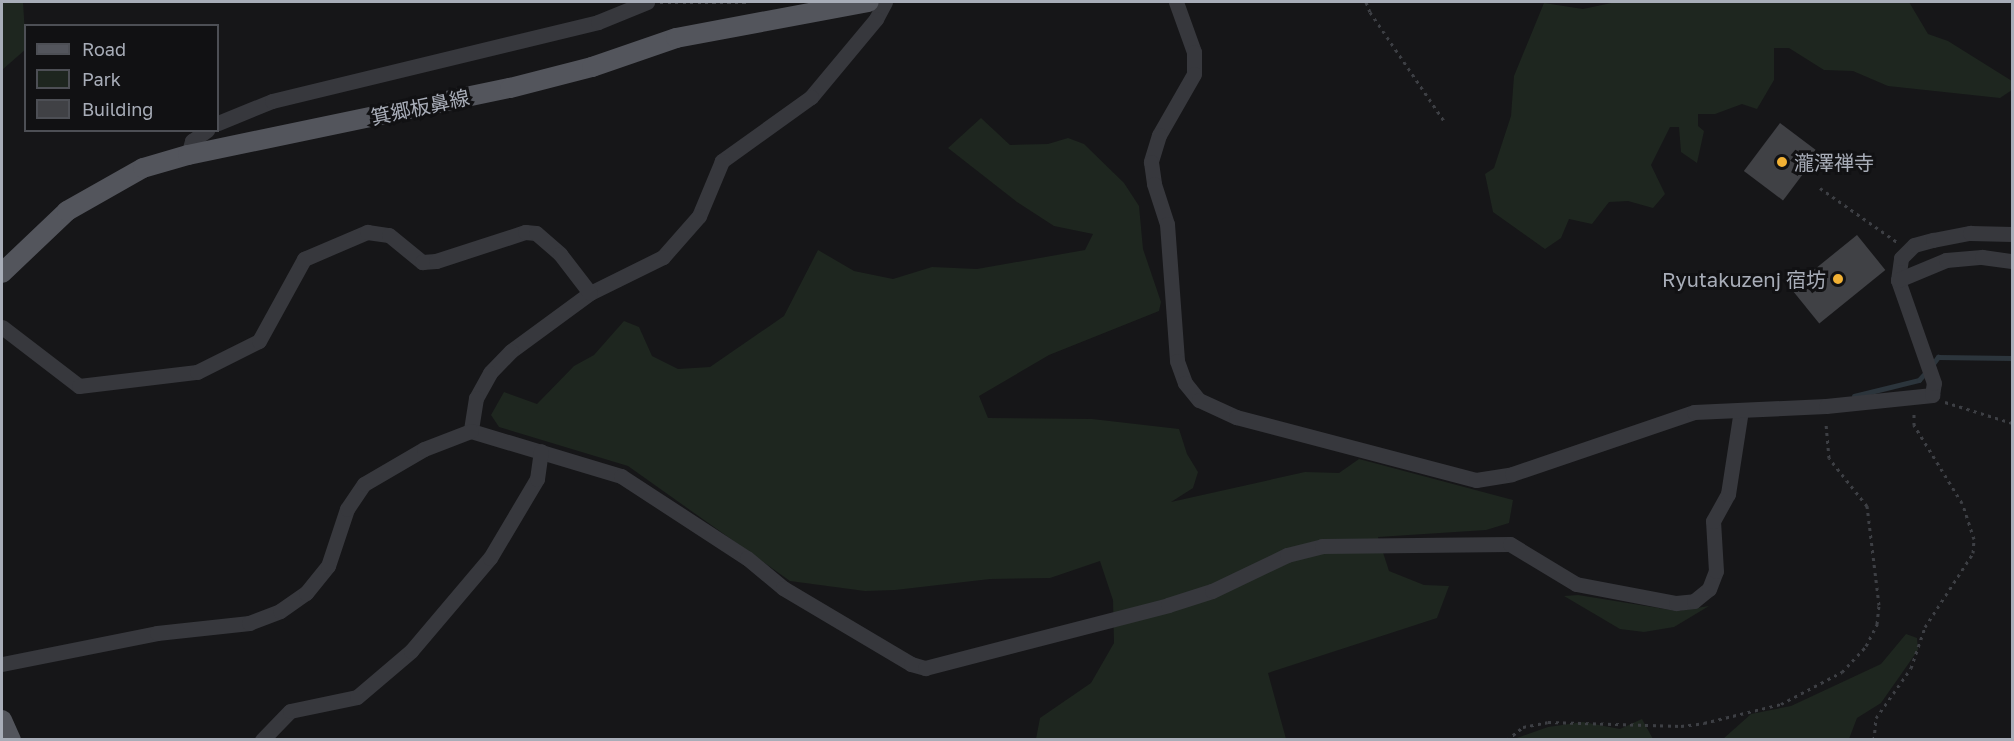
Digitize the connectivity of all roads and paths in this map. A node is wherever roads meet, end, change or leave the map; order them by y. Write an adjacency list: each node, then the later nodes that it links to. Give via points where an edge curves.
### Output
1 (647, 2): 9 (street, via 598,22 272,101)
2 (659, 2): 3 (path)
3 (749, 2)
4 (869, 2): 11 (main road, 箕郷板鼻線, via 676,38 592,67 510,88)
5 (885, 2): 18 (street, via 876,19 812,97 722,161 699,216 663,258)
6 (1176, 2): 23 (street, via 1194,52 1194,74 1159,135 1152,172 1167,224 1177,361 1185,383 1207,406 1476,480 1512,474 1694,412)
7 (1366, 2): 8 (path)
8 (1444, 121)
9 (219, 123)
10 (204, 132): 11 (street, via 192,141)
11 (188, 155): 16 (main road, 箕郷板鼻線, via 143,168 100,189 67,211)
12 (1820, 188): 14 (path)
13 (2013, 234): 14 (street, via 1970,232 1914,245)
14 (1909, 250): 17 (street, via 1901,258)
15 (2013, 261): 17 (street, via 1982,257 1946,260)
16 (2, 273)
17 (1898, 279): 20 (street, via 1934,383)
18 (591, 293): 19 (street, via 560,254 536,233 525,232 422,262 388,235 367,232 304,259 259,341 196,372 79,386); 25 (street, via 548,320 490,373 476,398)
19 (2, 327)
20 (1932, 395): 21 (street); 24 (path)
21 (1915, 397): 22 (street); 32 (path, via 1914,425 1962,503 1974,538 1973,553 1925,627 1911,668 1876,718)
22 (1826, 406): 23 (street); 31 (path, via 1829,458 1867,506 1879,605 1877,624 1866,646 1842,672 1781,704 1704,723 1681,726 1548,722 1523,727)
23 (1741, 410): 26 (street, via 1728,494 1713,521 1716,572 1709,589 1694,601 1676,603 1576,584 1510,544 1322,546 1287,555 1212,591 1168,605 925,668 911,664 783,588 747,558 621,476)
24 (2013, 423)
25 (471, 431): 26 (street); 27 (street, via 424,449 364,484 347,509 328,566 306,593 280,611 249,623 157,633)
26 (541, 451): 30 (street, via 537,479 490,558 411,651 357,697 290,711)
27 (2, 664)
28 (2, 720): 29 (main road)
29 (11, 740)
30 (262, 740)
31 (1508, 740)
32 (1874, 740)

